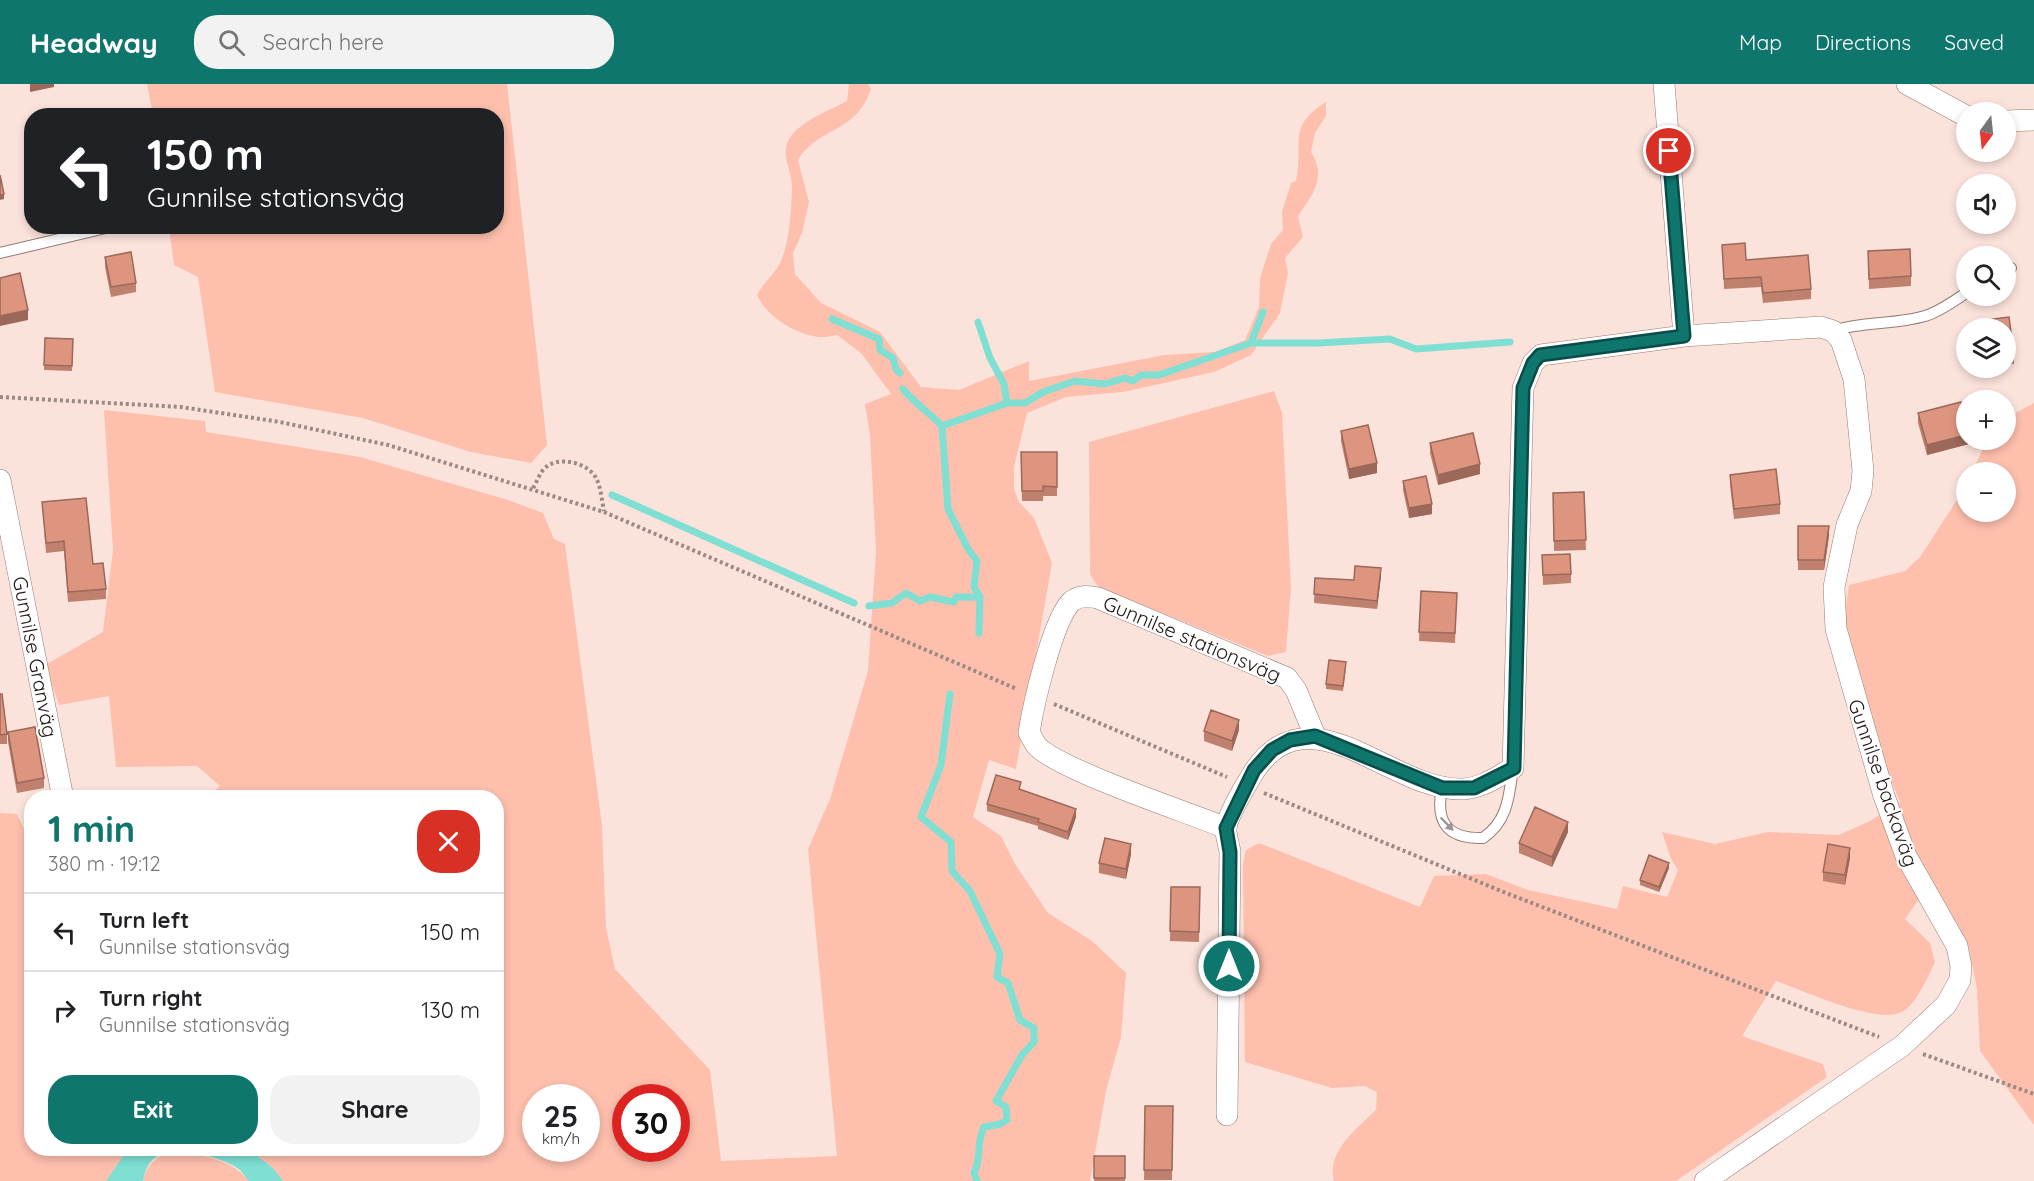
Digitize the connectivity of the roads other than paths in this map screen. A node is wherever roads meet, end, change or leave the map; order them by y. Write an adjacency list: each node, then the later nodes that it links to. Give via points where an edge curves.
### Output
1 (1664, 84): 10 (street)
2 (1907, 84): 3 (street)
3 (1956, 111)
4 (2034, 120): 5 (street)
5 (2016, 121)
6 (80, 234): 7 (lane)
7 (0, 253)
8 (1956, 299): 9 (lane, via 1927,316)
9 (1833, 330): 10 (street, via 1821,327); 18 (street, Gunnilse backaväg, via 1841,340 1854,379 1863,471 1861,491 1839,556 1833,597 1836,629 1884,796 1916,876 1957,946 1960,980 1946,1005 1902,1046)
10 (1684, 336): 13 (street, via 1540,355 1527,374 1523,388)
11 (0, 480): 15 (street, Gunnilse Granväg)
12 (1315, 736): 14 (street); 16 (street, via 1290,740 1272,750 1254,770); 16 (street, Gunnilse stationsväg, via 1287,678 1088,596 1070,603 1057,629 1036,697 1029,733 1037,746 1082,771)
13 (1514, 768): 14 (street, via 1474,788); 14 (lane, one-way to 13, via 1438,807 1441,819 1459,835 1483,838 1501,823)
14 (1442, 788)
15 (61, 790)
16 (1226, 828): 17 (street, via 1230,852)
17 (1227, 1114)
18 (1705, 1181)

